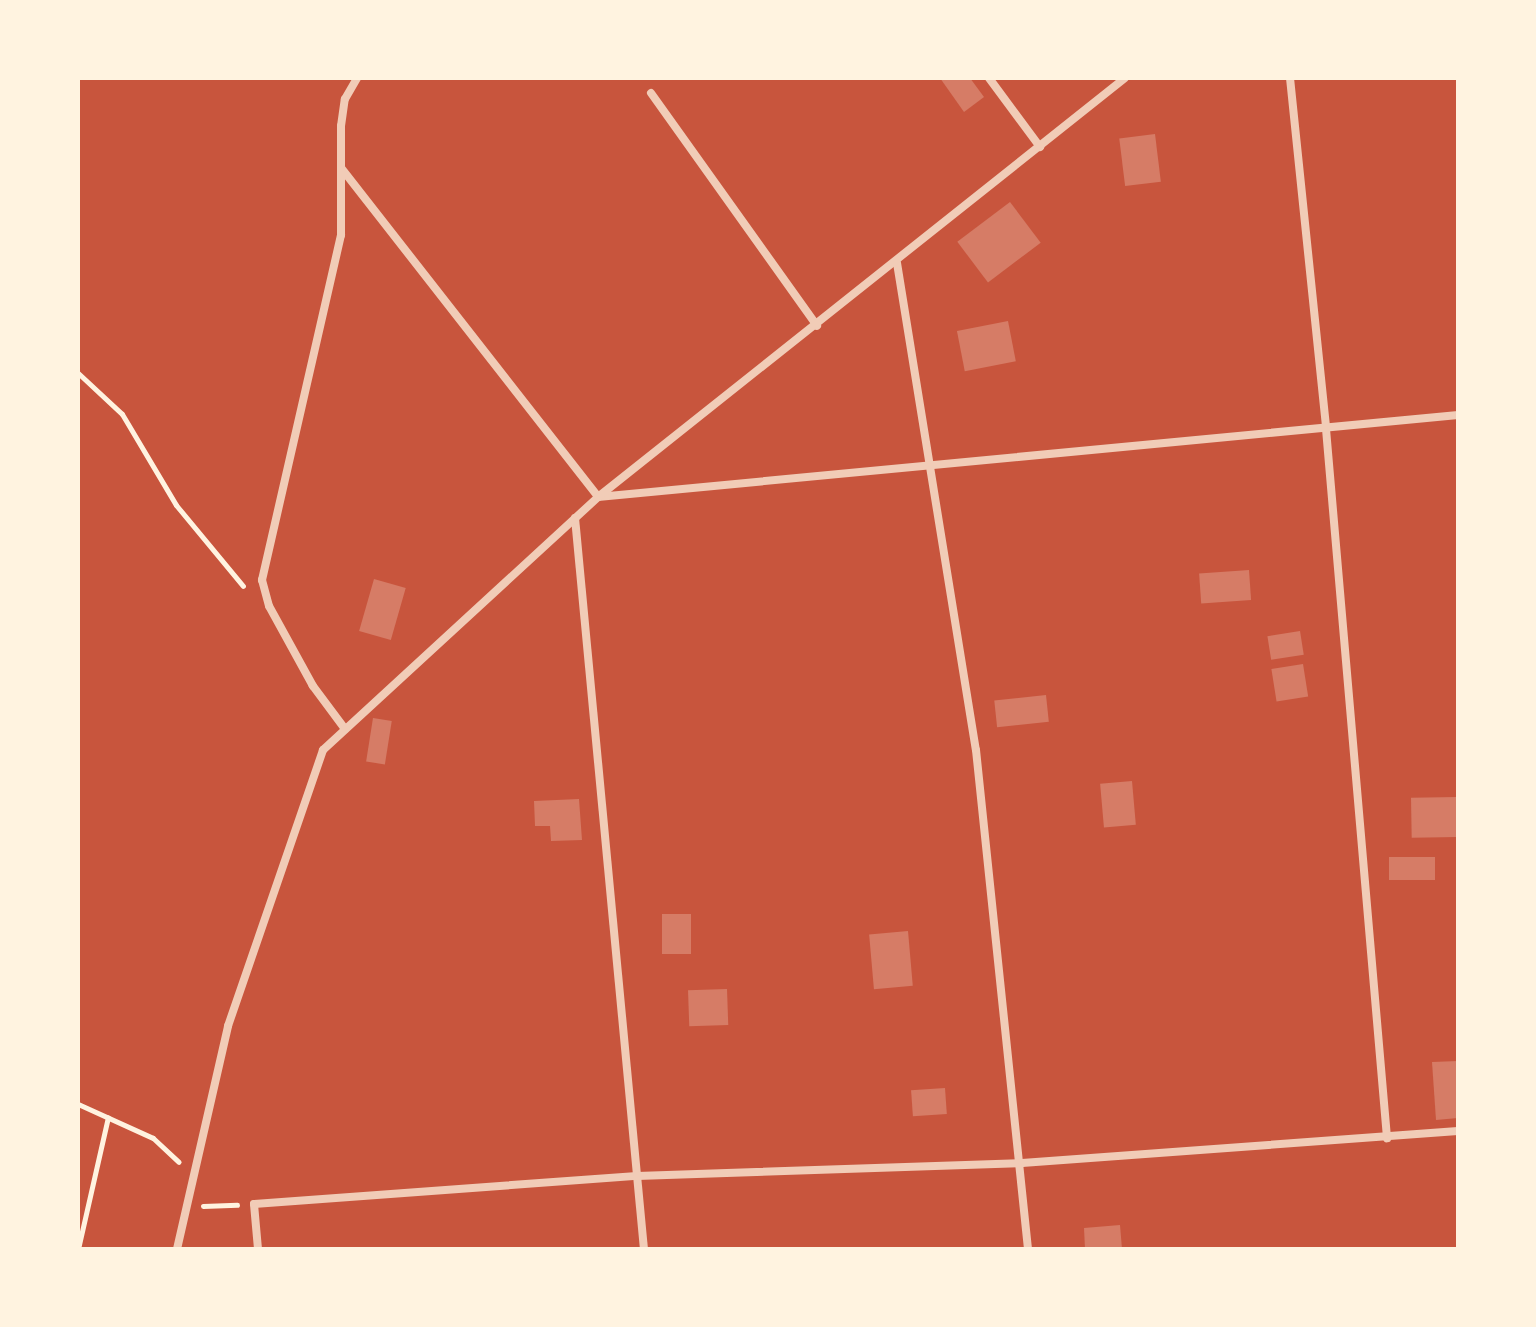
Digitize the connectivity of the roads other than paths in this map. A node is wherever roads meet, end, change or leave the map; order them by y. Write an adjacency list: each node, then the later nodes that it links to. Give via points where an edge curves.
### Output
1 (357, 78): 7 (street, via 345,99)
2 (989, 78): 6 (street)
3 (1125, 78): 6 (street)
4 (1290, 78): 11 (street)
5 (651, 93): 9 (street)
6 (1040, 147): 8 (street)
7 (342, 169): 13 (street); 15 (street, via 341,235 262,580 269,606 313,686)
8 (897, 263): 9 (street); 12 (street)
9 (817, 326): 13 (street)
10 (1458, 415): 11 (street)
11 (1326, 429): 12 (street); 17 (street)
12 (929, 467): 13 (street); 18 (street, via 976,750)
13 (598, 497): 14 (street)
14 (575, 518): 15 (street); 19 (street)
15 (345, 729): 20 (street, via 323,750 267,902 210,1096)
16 (1458, 1131): 17 (street)
17 (1387, 1138): 18 (street)
18 (1022, 1163): 19 (street); 23 (street)
19 (637, 1176): 21 (street, via 254,1204); 22 (street)
20 (177, 1249)
21 (258, 1249)
22 (644, 1249)
23 (1028, 1249)

